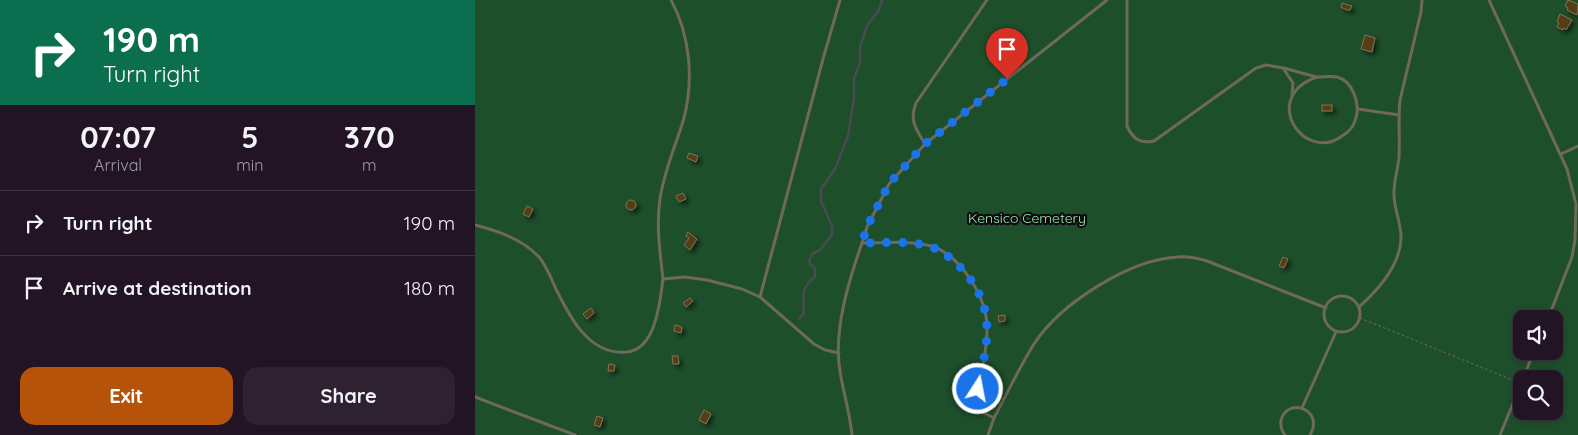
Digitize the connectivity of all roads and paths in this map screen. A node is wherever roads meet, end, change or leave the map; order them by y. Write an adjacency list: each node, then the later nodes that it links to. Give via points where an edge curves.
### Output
1 (671, 0): 19 (lane, via 684,32 690,72 684,116 660,198 658,219)
2 (835, 0): 8 (lane)
3 (987, 0): 14 (lane, via 916,103 913,123)
4 (1107, 0): 14 (lane)
5 (1127, 0): 9 (lane, via 1127,126 1140,142 1154,141 1256,68 1266,65)
6 (1422, 0): 13 (lane)
7 (1489, 0): 16 (lane)
8 (839, 2): 20 (lane)
9 (1283, 68): 10 (lane); 11 (lane, via 1293,83)
10 (1317, 77): 11 (lane); 12 (lane, via 1337,77 1347,84 1355,95)
11 (1292, 95): 12 (lane, via 1290,116 1295,127 1314,142 1338,140 1349,131)
12 (1358, 108): 13 (lane)
13 (1399, 115): 21 (lane, via 1399,158 1393,191 1401,237 1399,250 1383,284)
14 (925, 144): 18 (lane, via 889,184)
15 (1578, 146): 16 (lane)
16 (1561, 154): 23 (lane, via 1577,204 1575,240)
17 (475, 225): 19 (lane, via 506,234 531,249 541,259 576,325 594,342 612,351 630,352 646,343 656,319)
18 (862, 243): 26 (lane, via 842,317); 31 (lane, via 930,246 947,254 966,274 983,303 987,320 976,405 980,412)
19 (663, 279): 20 (lane, via 707,280)
20 (760, 297): 26 (lane, via 814,344)
21 (1359, 307): 22 (lane, via 1344,296 1333,299); 24 (lane)
22 (1326, 308): 25 (lane, via 1326,323); 31 (lane, via 1193,257 1148,263 1102,284 1049,325 1034,344)
23 (1552, 310)
24 (1360, 318): 25 (lane, via 1353,330); 27 (path)
25 (1336, 332): 30 (lane)
26 (839, 353): 33 (lane, via 839,370)
27 (1513, 381)
28 (475, 397): 32 (lane)
29 (1513, 403): 37 (lane)
30 (1302, 408): 35 (lane, via 1293,408 1284,414 1281,428); 36 (lane, via 1313,420)
31 (994, 418): 34 (lane)
32 (575, 435)
33 (852, 435)
34 (988, 435)
35 (1285, 435)
36 (1310, 435)
37 (1500, 435)

